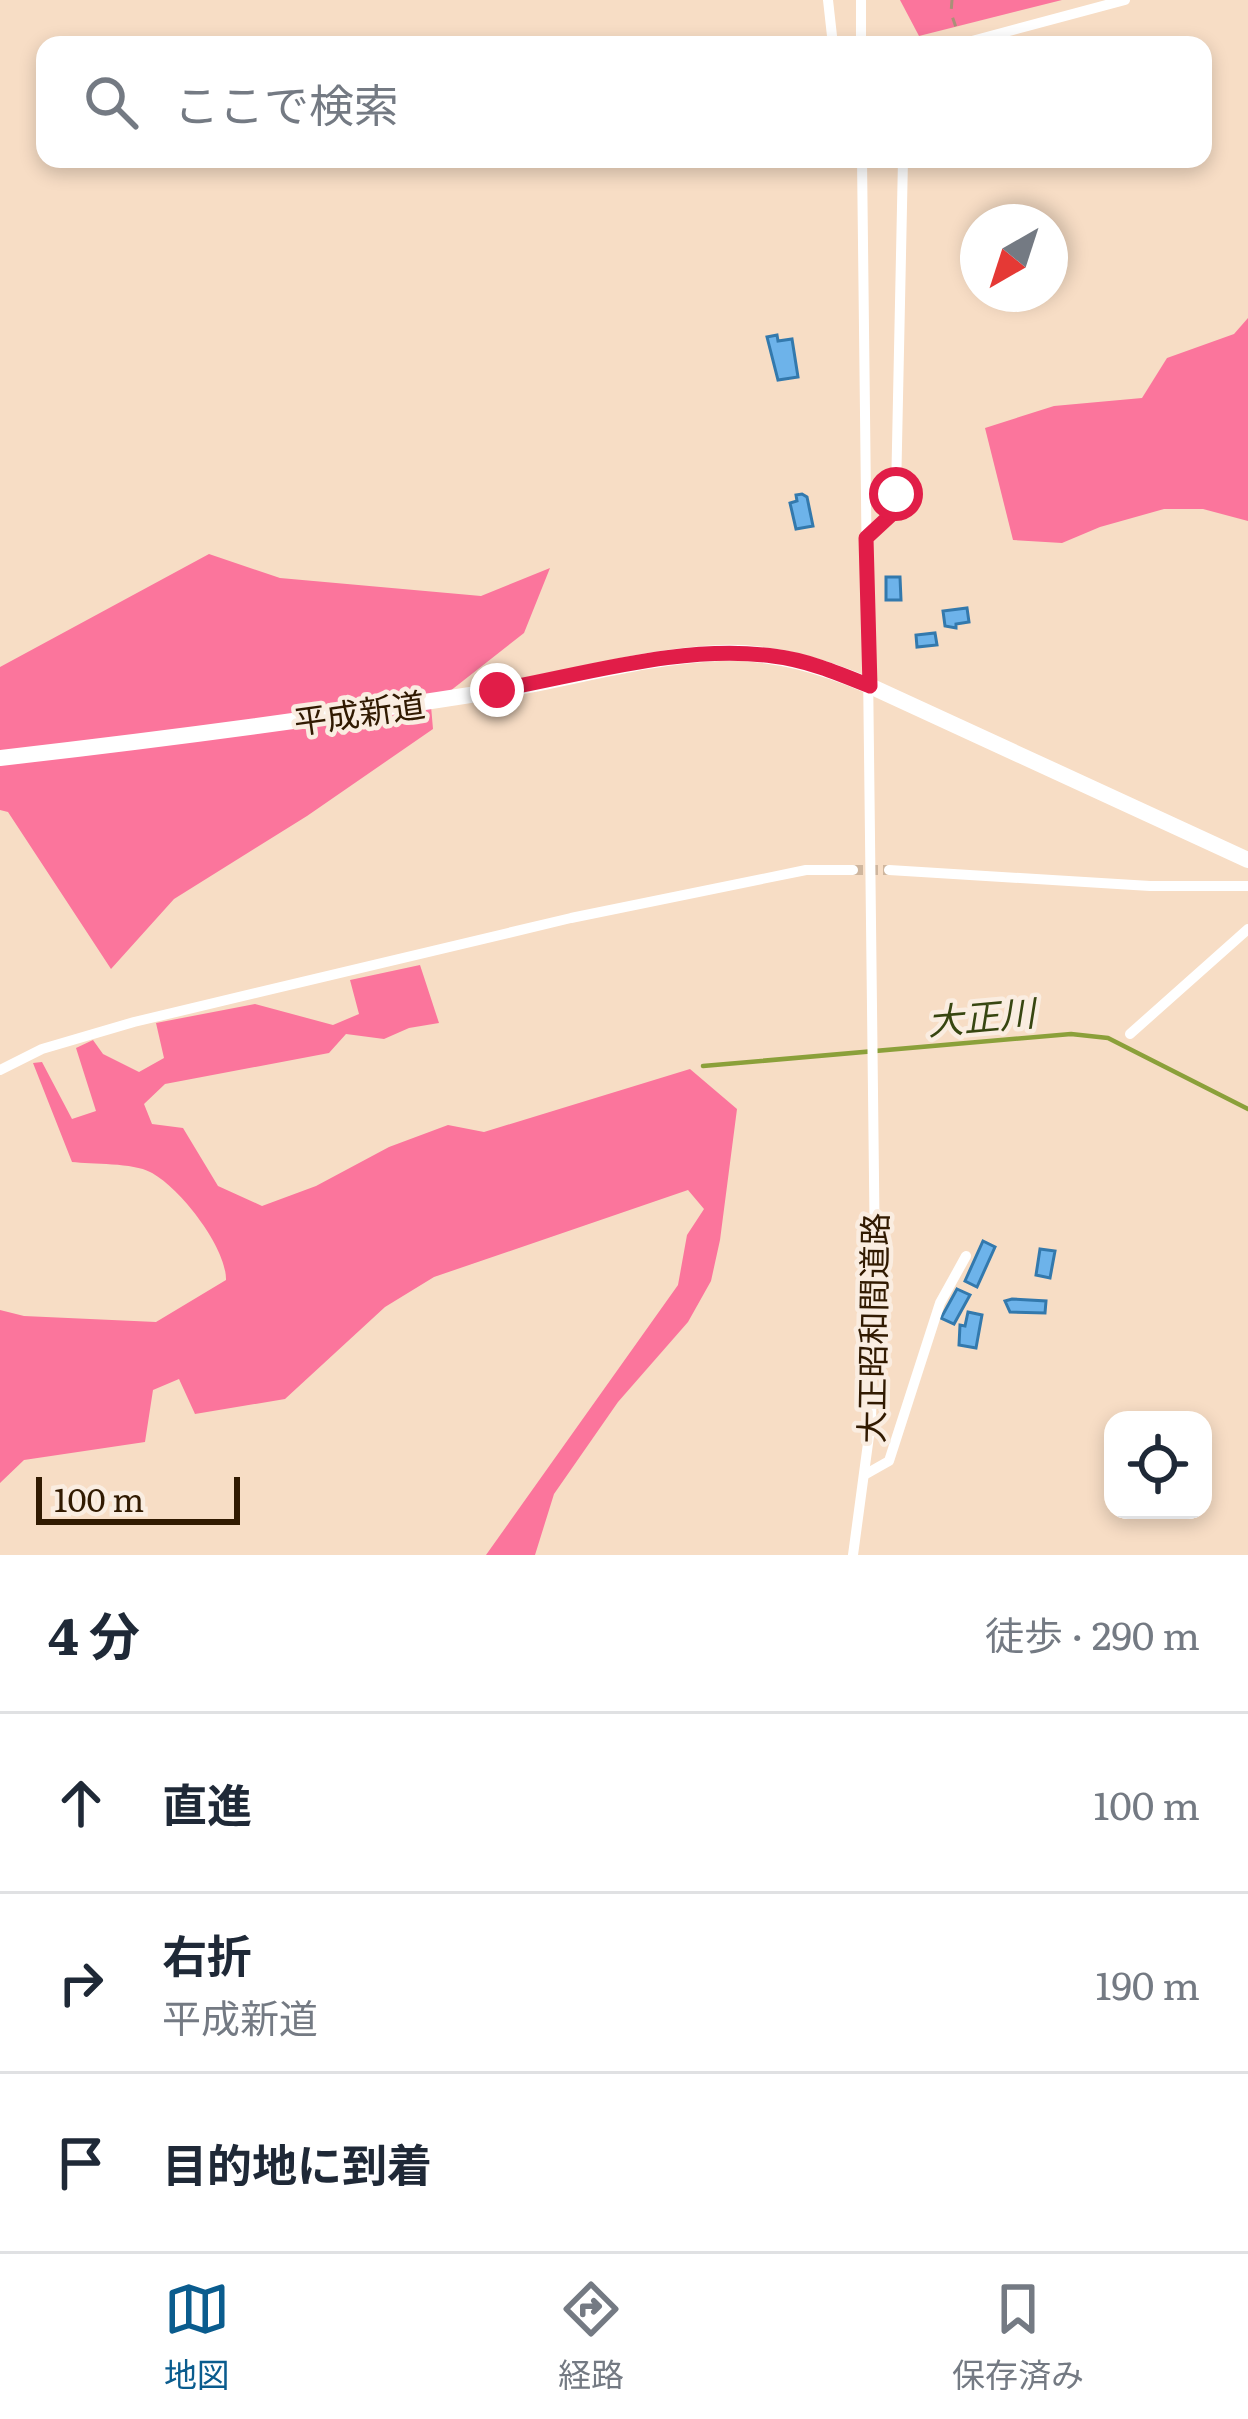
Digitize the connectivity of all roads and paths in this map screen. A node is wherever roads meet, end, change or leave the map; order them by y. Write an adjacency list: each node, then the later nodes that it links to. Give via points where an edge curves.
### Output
1 (827, 0): 5 (street)
2 (861, 0): 6 (street)
3 (952, 0): 7 (path)
4 (1125, 0): 8 (street)
5 (832, 36)
6 (861, 36)
7 (958, 36)
8 (990, 36)
9 (862, 168): 11 (street, 大正昭和間道路)
10 (903, 168): 11 (street, via 896,494 893,513)
11 (866, 538): 12 (street, 大正昭和間道路)
12 (870, 686): 13 (street, 平成新道, via 824,666 721,653); 14 (street, 平成新道); 22 (street, 大正昭和間道路, via 875,1262)
13 (0, 758)
14 (1248, 860)
15 (853, 870): 20 (street, via 806,869 571,918 134,1022)
16 (889, 871): 17 (street)
17 (1248, 886)
18 (1248, 928): 19 (street)
19 (1130, 1034)
20 (0, 1070)
21 (966, 1256): 22 (street, via 940,1303 890,1460)
22 (866, 1474): 23 (street, 大正昭和間道路)
23 (853, 1555)

